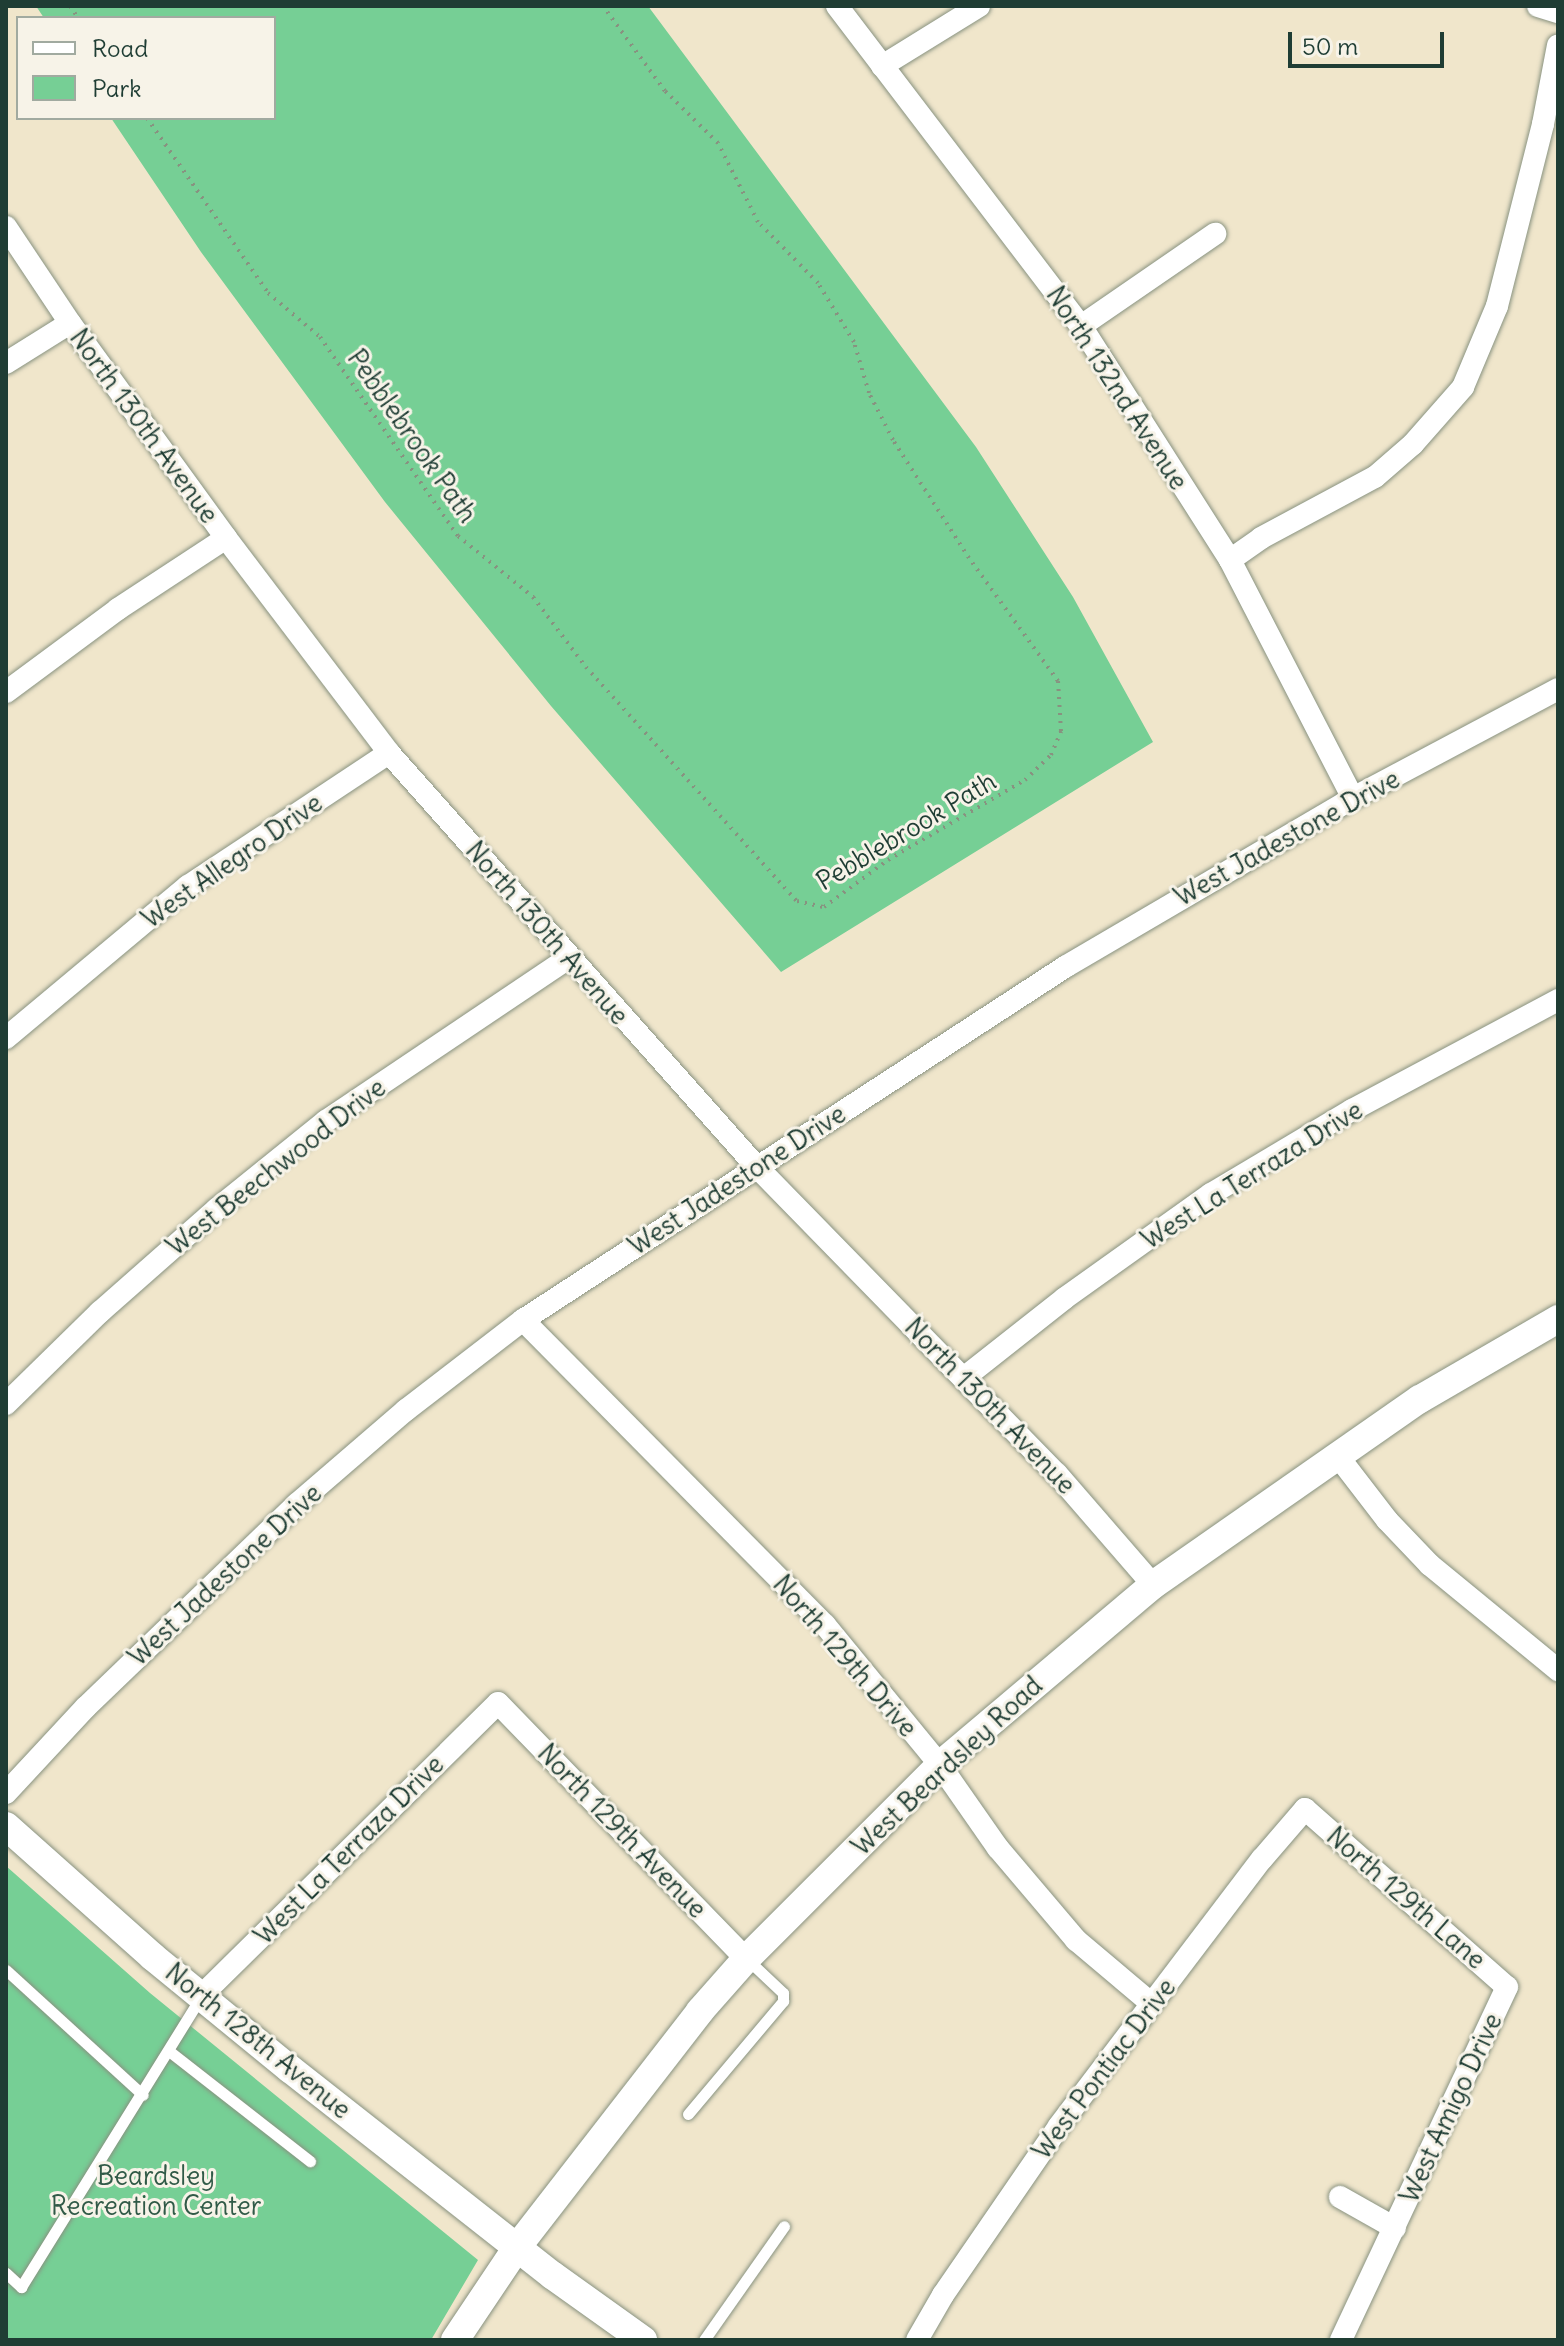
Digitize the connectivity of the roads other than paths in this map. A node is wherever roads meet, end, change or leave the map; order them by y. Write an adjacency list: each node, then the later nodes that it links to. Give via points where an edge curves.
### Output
1 (837, 6): 6 (street, North 132nd Avenue)
2 (979, 6): 6 (street)
3 (1538, 6): 4 (street)
4 (1558, 12)
5 (1558, 45): 13 (street, via 1502,291 1463,387 1413,444 1375,477)
6 (882, 66): 10 (street, North 132nd Avenue)
7 (6, 227): 9 (street, North 130th Avenue)
8 (1215, 234): 10 (street)
9 (70, 323): 11 (street); 12 (street, North 130th Avenue)
10 (1081, 326): 13 (street, North 132nd Avenue)
11 (6, 363)
12 (226, 538): 15 (street); 16 (street, North 130th Avenue)
13 (1230, 560): 17 (street, North 132nd Avenue)
14 (1558, 689): 17 (street, West Jadestone Drive)
15 (6, 692)
16 (389, 753): 18 (street, North 130th Avenue); 20 (street, West Allegro Drive, via 188,886)
17 (1353, 798): 21 (street, West Jadestone Drive, via 1065,967)
18 (569, 958): 21 (street, North 130th Avenue); 25 (street, West Beechwood Drive, via 326,1121 100,1312)
19 (1558, 1000): 24 (street, West La Terraza Drive, via 1352,1110 1211,1194)
20 (6, 1038)
21 (756, 1166): 23 (street, West Jadestone Drive); 24 (street, North 130th Avenue)
22 (1558, 1319): 26 (street, West Beardsley Road, via 1420,1399)
23 (523, 1320): 30 (street, North 129th Drive, via 825,1625); 31 (street, West Jadestone Drive, via 406,1410 297,1504 86,1707)
24 (965, 1377): 27 (street, North 130th Avenue)
25 (6, 1404)
26 (1337, 1455): 27 (street, West Beardsley Road); 28 (street, via 1430,1565)
27 (1153, 1585): 30 (street, West Beardsley Road)
28 (1558, 1670)
29 (498, 1703): 34 (street, North 129th Avenue); 37 (street, West La Terraza Drive)
30 (940, 1765): 34 (street, West Beardsley Road); 38 (street, North 129th Drive, via 998,1848 1076,1940)
31 (6, 1793)
32 (1305, 1809): 36 (street, North 129th Lane); 38 (street, West Pontiac Drive)
33 (6, 1826): 37 (street, North 128th Avenue)
34 (746, 1959): 41 (lane, via 779,1988 783,2001); 46 (street, West Beardsley Road, via 642,2081)
35 (6, 1970): 40 (lane)
36 (1507, 1987): 45 (street, West Amigo Drive)
37 (201, 1996): 39 (lane); 46 (street, North 128th Avenue)
38 (1152, 2004): 51 (street, West Pontiac Drive, via 1059,2126)
39 (169, 2051): 40 (lane); 42 (lane)
40 (143, 2095): 47 (lane, via 21,2287)
41 (688, 2114)
42 (310, 2161)
43 (1340, 2197): 45 (street, West Amigo Drive)
44 (784, 2226): 50 (lane)
45 (1395, 2228): 52 (street, West Amigo Drive)
46 (518, 2246): 48 (street, West Beardsley Road); 49 (street, North 128th Avenue)
47 (6, 2273)
48 (455, 2340)
49 (643, 2340)
50 (704, 2340)
51 (917, 2340)
52 (1341, 2340)

